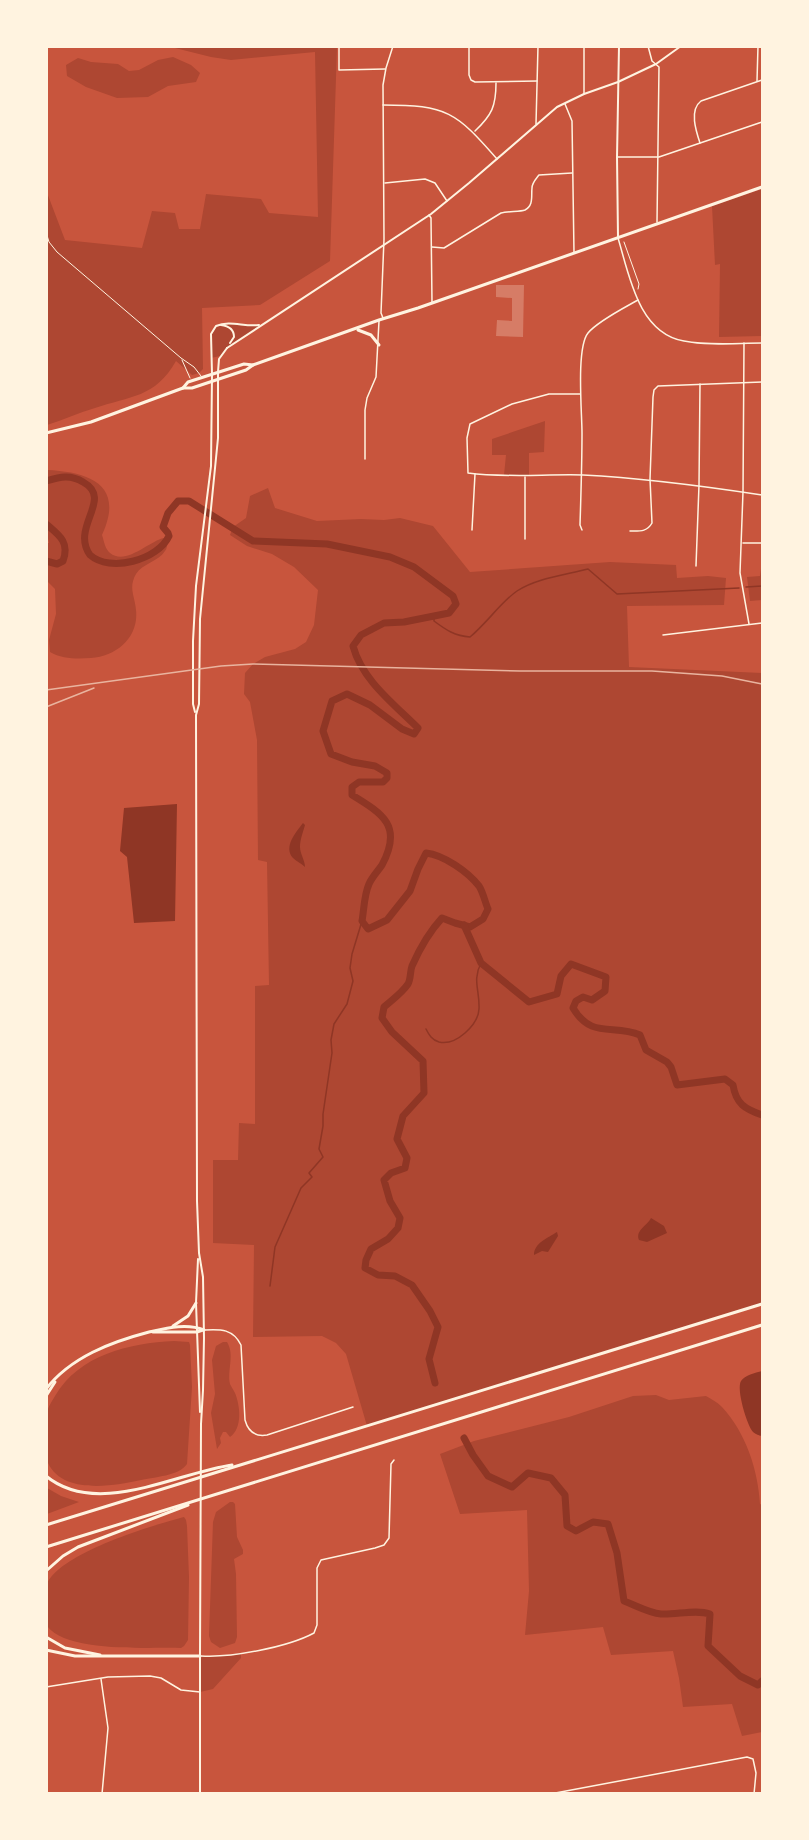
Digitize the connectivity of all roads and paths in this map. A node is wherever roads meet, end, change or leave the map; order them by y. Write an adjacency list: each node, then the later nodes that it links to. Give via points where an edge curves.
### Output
1 (339, 46): 11 (street, via 339,70)
2 (393, 46): 11 (street)
3 (469, 46): 15 (street, via 471,80)
4 (538, 46): 13 (street)
5 (584, 46): 17 (street)
6 (619, 46): 16 (main road)
7 (648, 46): 10 (street)
8 (681, 46): 10 (main road)
9 (758, 46): 14 (street)
10 (656, 64): 16 (main road); 24 (street)
11 (386, 69): 19 (street)
12 (762, 80): 14 (street)
13 (537, 81): 15 (street); 21 (street)
14 (757, 81): 23 (street, via 697,104 695,129)
15 (496, 82): 22 (street, via 492,110)
16 (618, 82): 17 (main road); 25 (main road)
17 (584, 94): 18 (main road)
18 (565, 103): 21 (main road); 27 (street, via 572,121)
19 (383, 105): 22 (street, via 430,107 448,113); 28 (street)
20 (762, 122): 23 (street)
21 (536, 125): 26 (main road)
22 (474, 132): 26 (street)
23 (700, 144): 24 (street)
24 (659, 156): 25 (street); 32 (street)
25 (617, 157): 34 (main road)
26 (497, 159): 30 (main road)
27 (572, 173): 36 (street, via 539,175 532,185 528,208 501,213 444,248); 37 (street)
28 (384, 183): 30 (street, via 425,179 435,183); 35 (street)
29 (762, 187): 32 (main road)
30 (447, 202): 31 (main road)
31 (429, 215): 35 (main road); 36 (street)
32 (657, 223): 34 (main road)
33 (46, 232): 49 (lane, via 57,252)
34 (618, 237): 37 (main road); 38 (street); 38 (path, via 624,241 639,284)
35 (384, 245): 41 (street); 43 (main road)
36 (432, 247): 40 (street)
37 (574, 253): 40 (main road)
38 (636, 294): 39 (street)
39 (638, 300): 45 (street, via 649,320 681,341); 61 (street, via 587,334)
40 (432, 303): 41 (main road)
41 (381, 319): 44 (main road); 47 (street)
42 (220, 324): 43 (main road); 48 (main road, via 231,328 234,334); 52 (main road, via 211,334)
43 (262, 325): 48 (main road)
44 (356, 329): 47 (main road, via 371,335); 50 (main road)
45 (744, 343): 46 (street); 58 (street)
46 (762, 343)
47 (379, 345): 63 (street, via 376,377 365,410)
48 (227, 348): 51 (main road, via 219,359)
49 (181, 358): 53 (lane); 55 (lane)
50 (253, 364): 51 (main road); 54 (main road)
51 (218, 372): 52 (main road); 54 (main road)
52 (212, 375): 53 (main road); 56 (main road)
53 (202, 378): 55 (main road)
54 (218, 379): 56 (main road); 81 (main road, via 218,438 200,619)
55 (191, 381): 60 (main road)
56 (212, 382): 60 (main road); 81 (main road, via 211,466 193,630)
57 (762, 382): 58 (street)
58 (744, 383): 59 (street); 69 (street)
59 (700, 384): 67 (street, via 658,386 654,390); 68 (street)
60 (183, 388): 62 (main road, via 91,422)
61 (580, 393): 64 (street, via 544,395 512,404 470,424 468,473); 66 (street)
62 (46, 433)
63 (364, 459)
64 (475, 474): 65 (street); 71 (street)
65 (525, 475): 66 (street); 74 (street)
66 (581, 475): 67 (street); 72 (street)
67 (650, 479): 68 (street); 73 (street, via 652,522 643,531)
68 (699, 484): 69 (street); 77 (street)
69 (743, 492): 70 (street); 75 (street)
70 (762, 495)
71 (472, 530)
72 (582, 530)
73 (630, 531)
74 (525, 539)
75 (742, 543): 76 (street); 79 (street, via 740,573)
76 (762, 543)
77 (696, 566)
78 (762, 622): 79 (street)
79 (749, 624): 80 (street)
80 (663, 635)
81 (196, 715): 82 (main road)
82 (199, 1253): 83 (main road); 88 (main road)
83 (196, 1303): 86 (main road, via 188,1316); 87 (main road)
84 (762, 1304): 97 (main road)
85 (762, 1326): 99 (main road)
86 (172, 1327): 87 (main road); 89 (main road)
87 (197, 1327): 88 (main road); 90 (main road)
88 (204, 1330): 90 (main road); 94 (street, via 228,1331 241,1345 245,1420 254,1434 267,1435); 95 (main road)
89 (152, 1332): 90 (main road); 91 (main road, via 100,1349 70,1366)
90 (197, 1332): 95 (main road)
91 (55, 1381): 92 (main road); 93 (main road)
92 (46, 1389)
93 (46, 1396)
94 (353, 1407)
95 (201, 1424): 106 (main road)
96 (394, 1460): 106 (street, via 389,1538 375,1548 321,1560 317,1568 314,1633 301,1640 228,1656)
97 (243, 1464): 98 (main road, via 99,1494 70,1490); 100 (main road)
98 (46, 1476)
99 (194, 1501): 101 (main road); 102 (main road, via 78,1547)
100 (46, 1525)
101 (46, 1547)
102 (46, 1571)
103 (46, 1638): 105 (main road, via 65,1648)
104 (46, 1650): 105 (main road, via 75,1656)
105 (105, 1655): 106 (main road)
106 (200, 1656): 109 (main road)
107 (101, 1678): 108 (street); 109 (street, via 150,1676 181,1690); 111 (street, via 108,1728)
108 (46, 1687)
109 (200, 1692): 112 (main road)
110 (578, 1789): 113 (street); 114 (street); 115 (street, via 747,1757 753,1759 755,1766)
111 (102, 1794)
112 (200, 1794)
113 (550, 1794)
114 (579, 1794)
115 (754, 1794)

